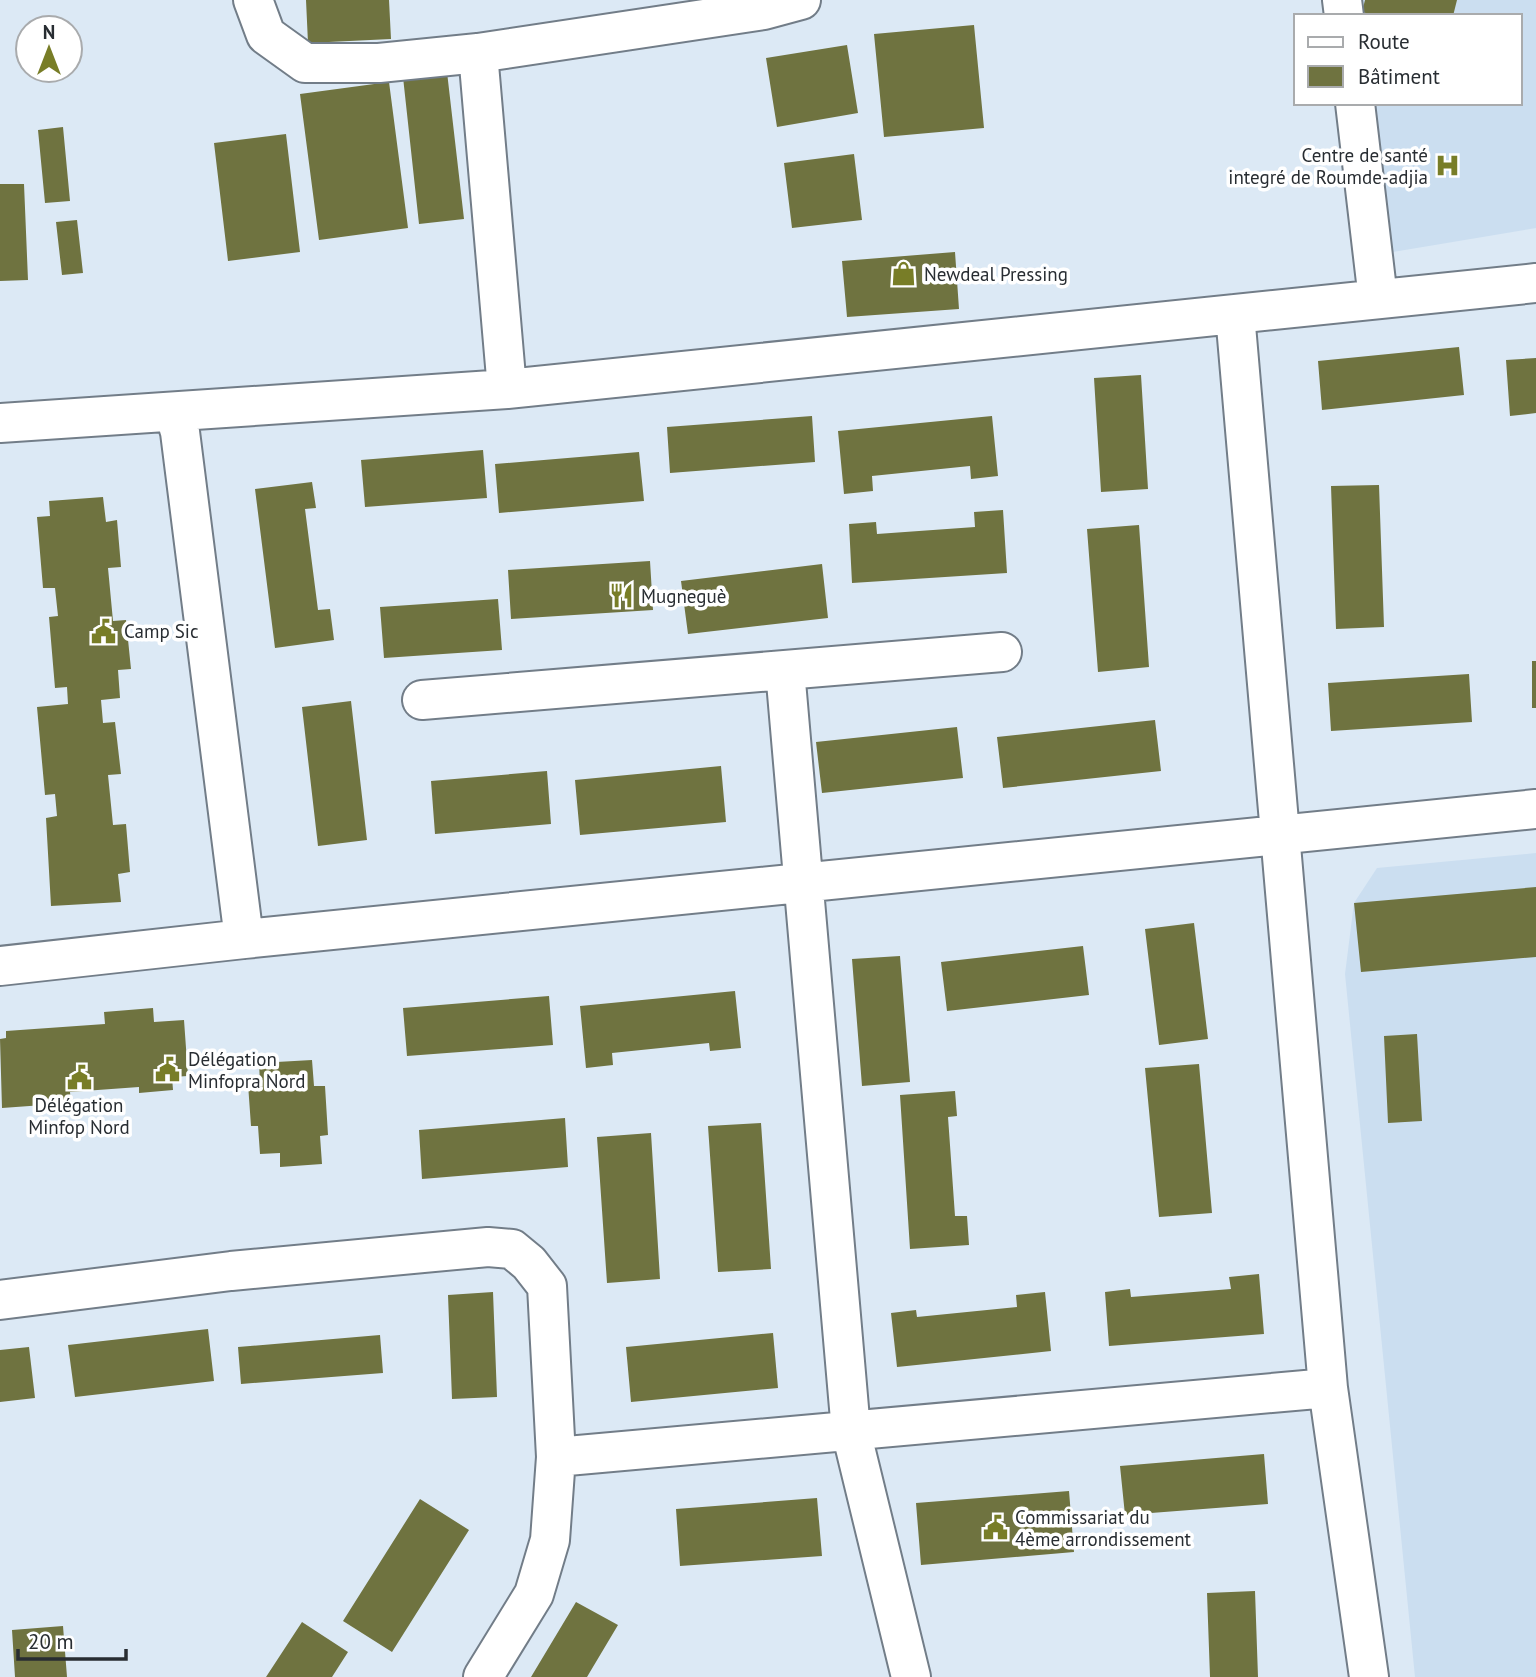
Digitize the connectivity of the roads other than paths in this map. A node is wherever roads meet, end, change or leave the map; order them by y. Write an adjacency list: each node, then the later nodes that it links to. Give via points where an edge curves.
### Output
1 (253, 0): 3 (street, via 266,36 304,64 379,64)
2 (802, 0): 3 (street, via 764,10)
3 (478, 53): 8 (street)
4 (1355, 105): 6 (street)
5 (1536, 283): 6 (street)
6 (1378, 299): 7 (street)
7 (1235, 314): 8 (street); 15 (street)
8 (507, 389): 9 (street)
9 (174, 412): 10 (street); 17 (street)
10 (0, 423)
11 (1002, 652): 12 (street)
12 (785, 670): 13 (street); 16 (street)
13 (422, 700)
14 (1536, 809): 15 (street)
15 (1280, 835): 16 (street); 20 (street)
16 (804, 883): 17 (street); 21 (street)
17 (244, 939): 18 (street)
18 (0, 966)
19 (0, 1300): 22 (street, via 231,1271 488,1247 512,1250 547,1286)
20 (1328, 1388): 21 (street); 25 (street)
21 (851, 1431): 22 (street); 24 (street)
22 (556, 1457): 23 (street, via 550,1540 534,1594)
23 (483, 1677)
24 (911, 1677)
25 (1369, 1677)

